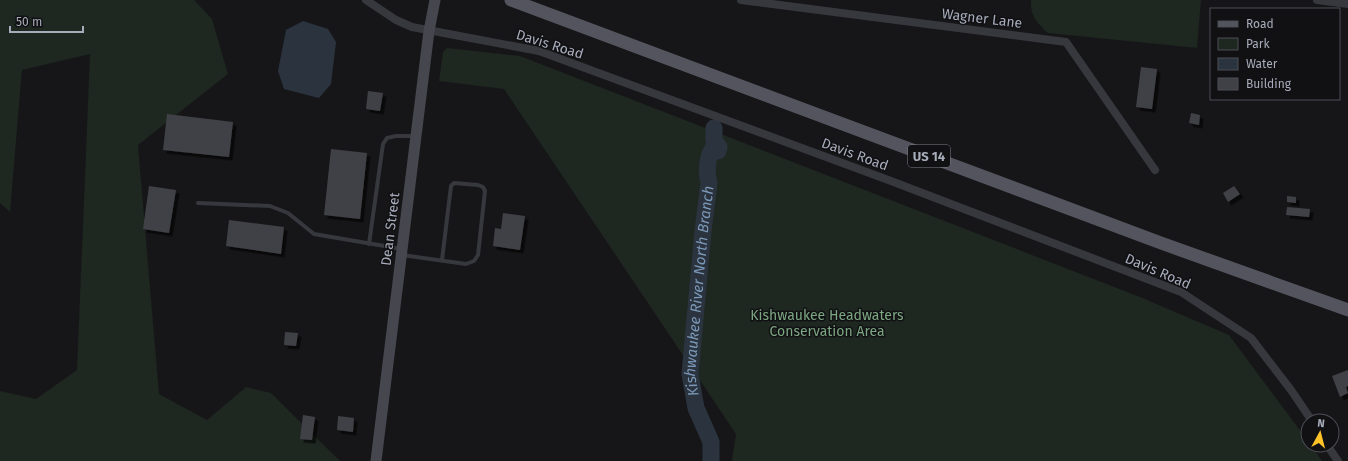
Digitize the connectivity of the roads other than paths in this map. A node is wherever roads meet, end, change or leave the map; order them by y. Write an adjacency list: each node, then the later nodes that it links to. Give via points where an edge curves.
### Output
1 (366, 0): 7 (street, Davis Road, via 396,20)
2 (435, 0): 7 (street, Dean Street)
3 (511, 0): 14 (main road, US 14, via 1161,243)
4 (740, 0): 9 (street, Wagner Lane, via 1066,42)
5 (1317, 0): 6 (street)
6 (1348, 4)
7 (429, 31): 8 (street, Dean Street); 15 (street, Davis Road, via 539,51 1181,292 1251,338)
8 (416, 136): 11 (lane, via 387,138 383,144); 12 (street, Dean Street)
9 (1155, 170)
10 (198, 203): 11 (lane, via 270,206 288,213 314,234)
11 (369, 244): 12 (lane)
12 (402, 252): 13 (lane); 16 (street, Dean Street)
13 (442, 260): 13 (lane, via 466,264 474,261 478,255 485,191 483,187 454,183 450,186)
14 (1348, 310)
15 (1307, 413)
16 (376, 461)

